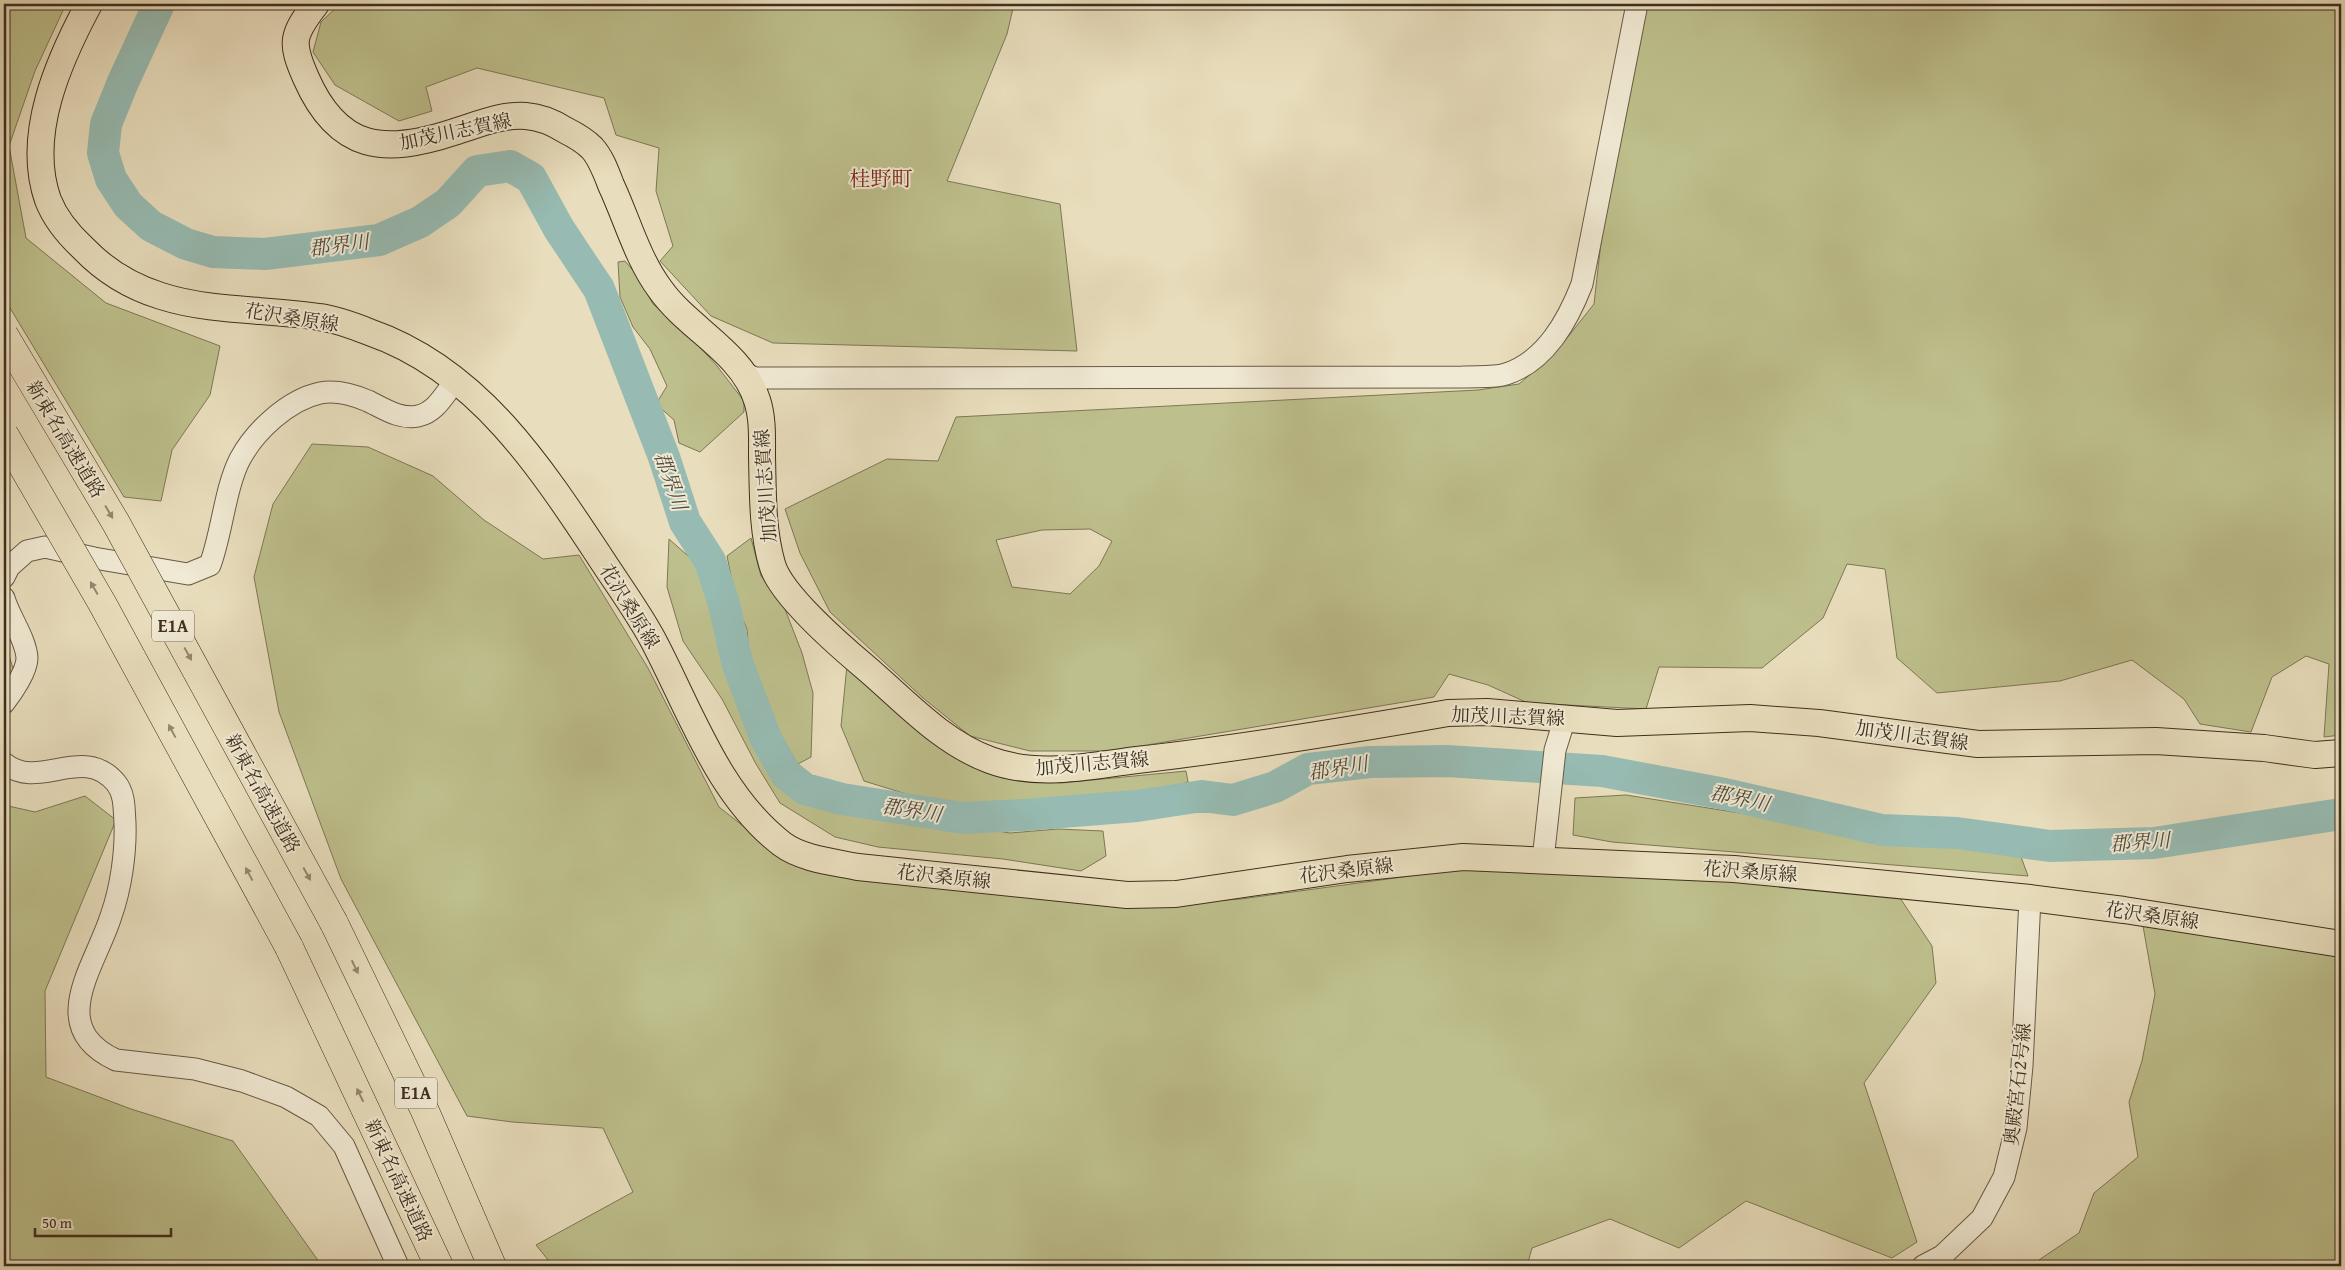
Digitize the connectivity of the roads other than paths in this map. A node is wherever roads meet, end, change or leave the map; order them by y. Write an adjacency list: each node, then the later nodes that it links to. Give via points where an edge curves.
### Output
1 (89, 4): 6 (main road, 花沢桑原線, via 52,89 42,130 42,166 48,200 66,232 98,264 162,297 203,305 322,317 370,332 413,351)
2 (316, 4): 5 (main road, 加茂川志賀線, via 296,31 295,52 315,100 341,130 352,138 367,142 403,145 431,140 505,117 528,116 559,126 585,141 596,153 638,250 658,287 671,304)
3 (1637, 4): 5 (street, via 1572,310 1546,348 1506,374 1463,377 755,378)
4 (4, 335): 17 (highway, 新東名高速道路 / E1A, one-way to 17, bridge, via 116,523 334,923)
5 (744, 374): 11 (main road, 加茂川志賀線, via 756,396 762,423 763,507 773,569 789,594 857,660 939,733 969,752 995,762 1029,769 1066,769 1209,752 1448,713 1487,712)
6 (455, 381): 8 (street, via 434,410 417,417 400,416 353,396 333,392 319,393 294,403 254,439 239,460 210,565 188,574 46,548 26,551 9,566); 14 (main road, 花沢桑原線, via 504,427 566,506 651,635 708,748 736,795 785,846 817,858 858,867 1126,895 1176,894 1348,869 1463,857)
7 (4, 434): 19 (highway, 新東名高速道路 / E1A, one-way to 7, bridge, via 289,947 102,602)
8 (4, 577)
9 (4, 598): 10 (street, via 27,658 18,684)
10 (4, 703)
11 (1566, 718): 12 (main road, 加茂川志賀線, via 1617,723 1750,718 1819,723 1978,744 2156,741 2256,747 2315,755); 14 (street, via 1555,750)
12 (2341, 753)
13 (4, 763): 18 (street, via 22,774 58,768 96,767 122,791 125,839 112,915 78,1002 84,1036 99,1051 116,1060 195,1069 242,1081 286,1097 319,1116 344,1146)
14 (1543, 854): 15 (main road, 花沢桑原線, via 1734,868)
15 (2030, 898): 16 (main road, 花沢桑原線); 22 (street, 奥殿宮石2号線, via 2022,1066 2016,1128 2004,1177 1982,1218 1942,1256)
16 (2341, 944)
17 (425, 1111): 20 (highway, 新東名高速道路 / E1A); 21 (highway)
18 (398, 1266)
19 (439, 1266)
20 (492, 1266)
21 (505, 1266)
22 (1923, 1266)

